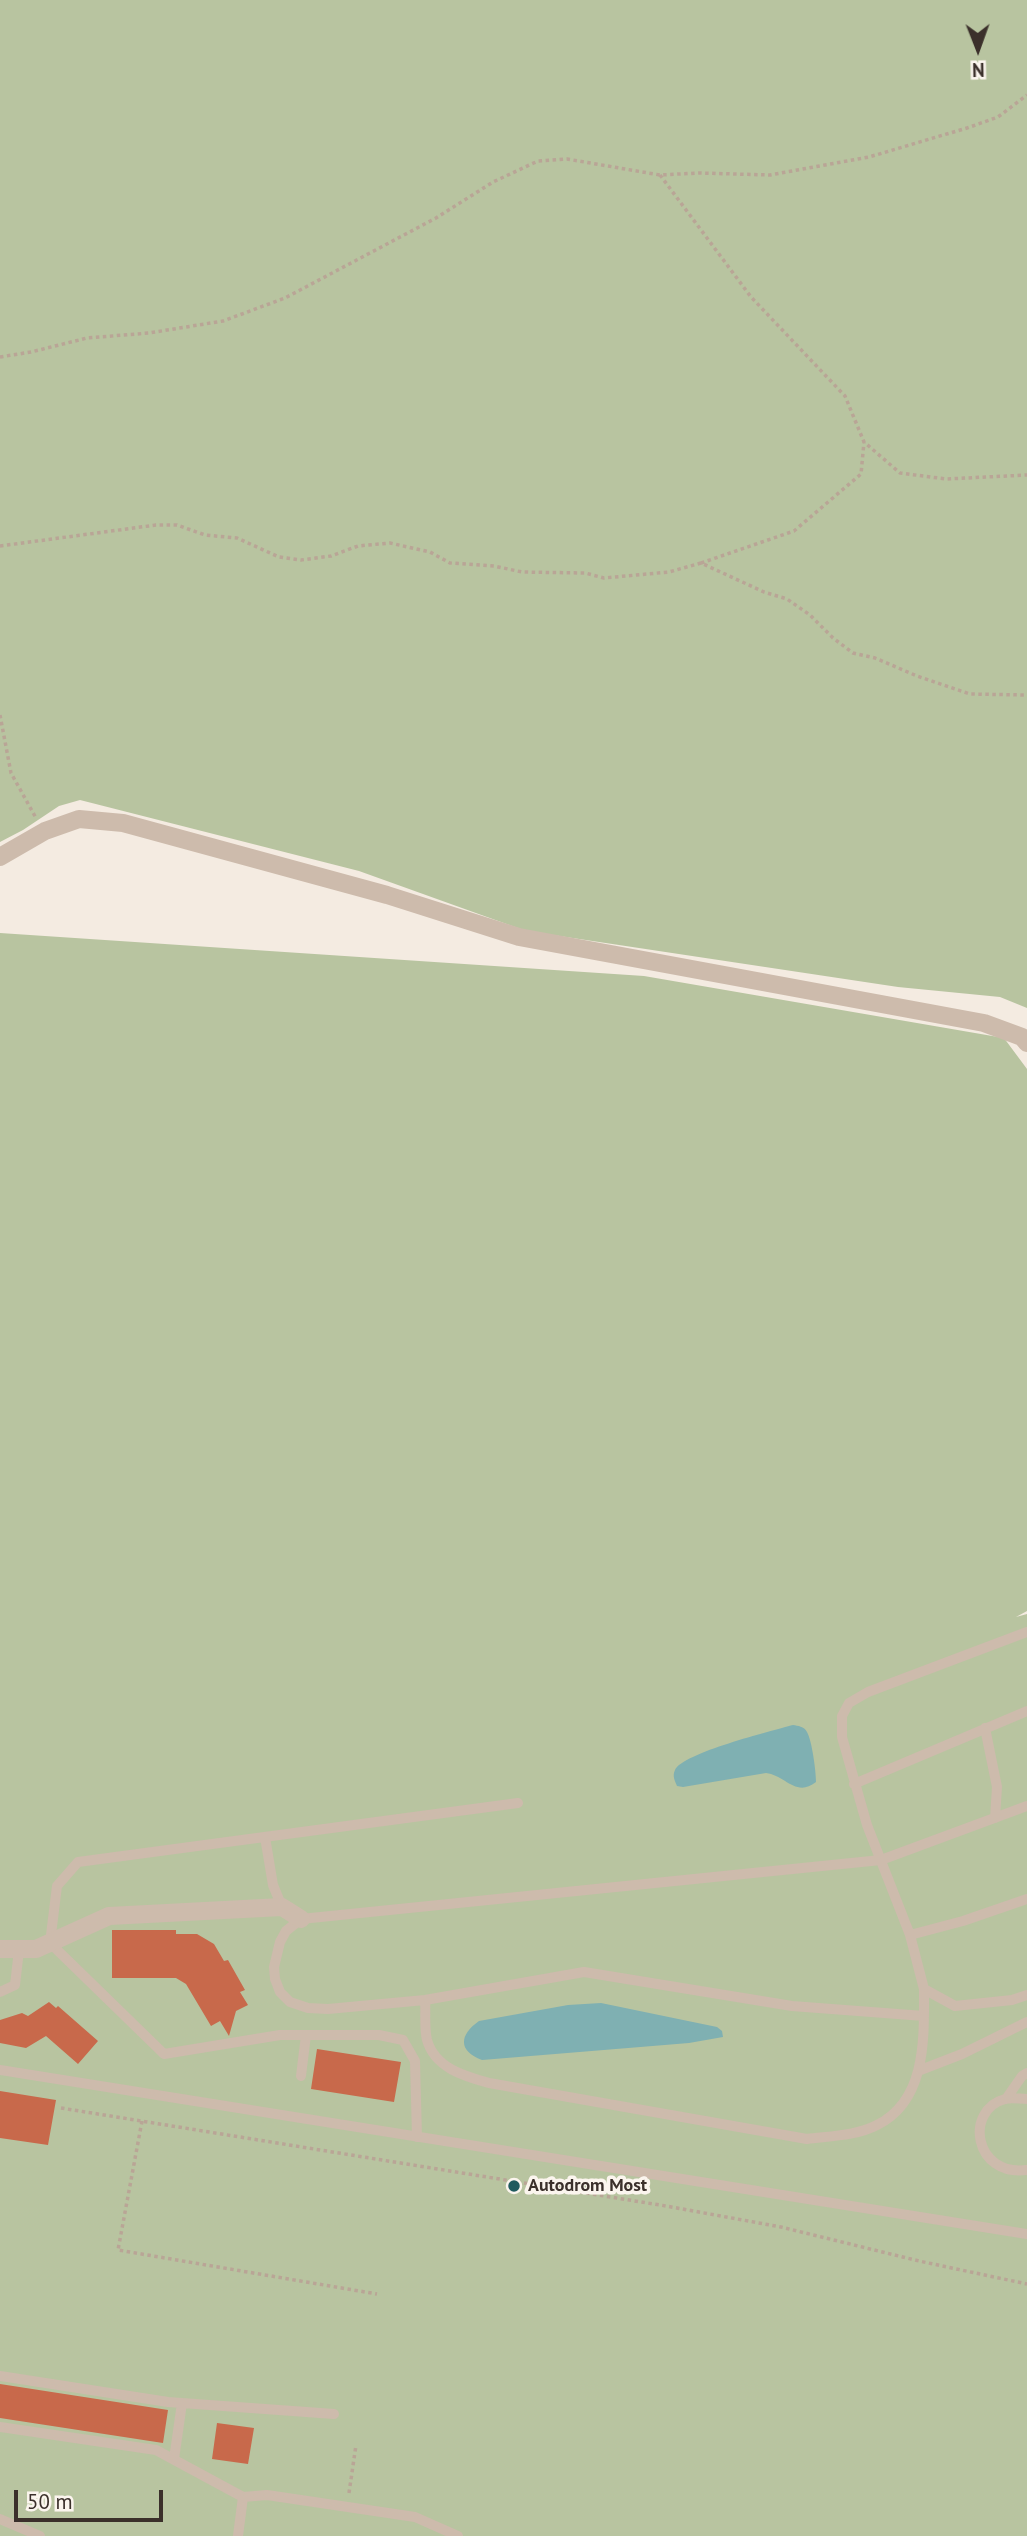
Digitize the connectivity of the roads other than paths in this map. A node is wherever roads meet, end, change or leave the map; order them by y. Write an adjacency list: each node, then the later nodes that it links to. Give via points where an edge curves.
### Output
1 (0, 857): 2 (street, via 45,831 79,819 123,823 387,895 519,937 984,1023)
2 (1027, 1043)
3 (1027, 1632): 6 (lane, via 849,1703 842,1716 842,1737)
4 (1027, 1711): 5 (lane)
5 (985, 1728): 6 (lane); 9 (lane, via 997,1787)
6 (854, 1784): 11 (lane)
7 (518, 1803): 10 (lane)
8 (1027, 1806): 9 (lane)
9 (995, 1818): 11 (lane)
10 (265, 1837): 13 (lane, via 273,1885); 16 (lane, via 78,1861 57,1886)
11 (881, 1860): 14 (lane); 15 (lane)
12 (1027, 1899): 15 (lane)
13 (282, 1907): 14 (street); 16 (street, via 109,1916)
14 (301, 1919): 22 (lane, via 286,1931 274,1967 280,1992 290,2002 328,2009)
15 (910, 1935): 19 (lane)
16 (51, 1944): 18 (street); 25 (lane, via 164,2054)
17 (0, 1949): 18 (street)
18 (19, 1950): 20 (lane, via 15,1985)
19 (924, 1989): 21 (lane, via 955,2006); 23 (lane)
20 (0, 1992)
21 (1027, 1995)
22 (425, 2000): 23 (lane, via 584,1972 792,2006); 27 (lane, via 427,2040)
23 (924, 2016): 29 (lane)
24 (1027, 2022): 29 (lane)
25 (306, 2035): 26 (lane, via 379,2035 403,2040); 31 (lane)
26 (415, 2060): 27 (lane); 34 (lane)
27 (438, 2060): 29 (lane, via 460,2075 489,2083 807,2139 877,2125 914,2089)
28 (0, 2070): 34 (lane)
29 (918, 2071)
30 (1025, 2073): 32 (lane)
31 (301, 2076)
32 (1006, 2099): 33 (lane); 35 (lane, via 985,2114 980,2139 991,2162 1002,2169)
33 (1027, 2099)
34 (417, 2137): 36 (lane)
35 (1027, 2170)
36 (1027, 2234)
37 (0, 2376): 38 (lane)
38 (181, 2403): 39 (lane); 41 (lane)
39 (334, 2414)
40 (0, 2427): 41 (lane, via 156,2450)
41 (174, 2459): 42 (lane)
42 (243, 2497): 45 (lane); 46 (lane, via 267,2494 415,2516)
43 (0, 2519): 44 (lane)
44 (40, 2536)
45 (237, 2536)
46 (458, 2536)

